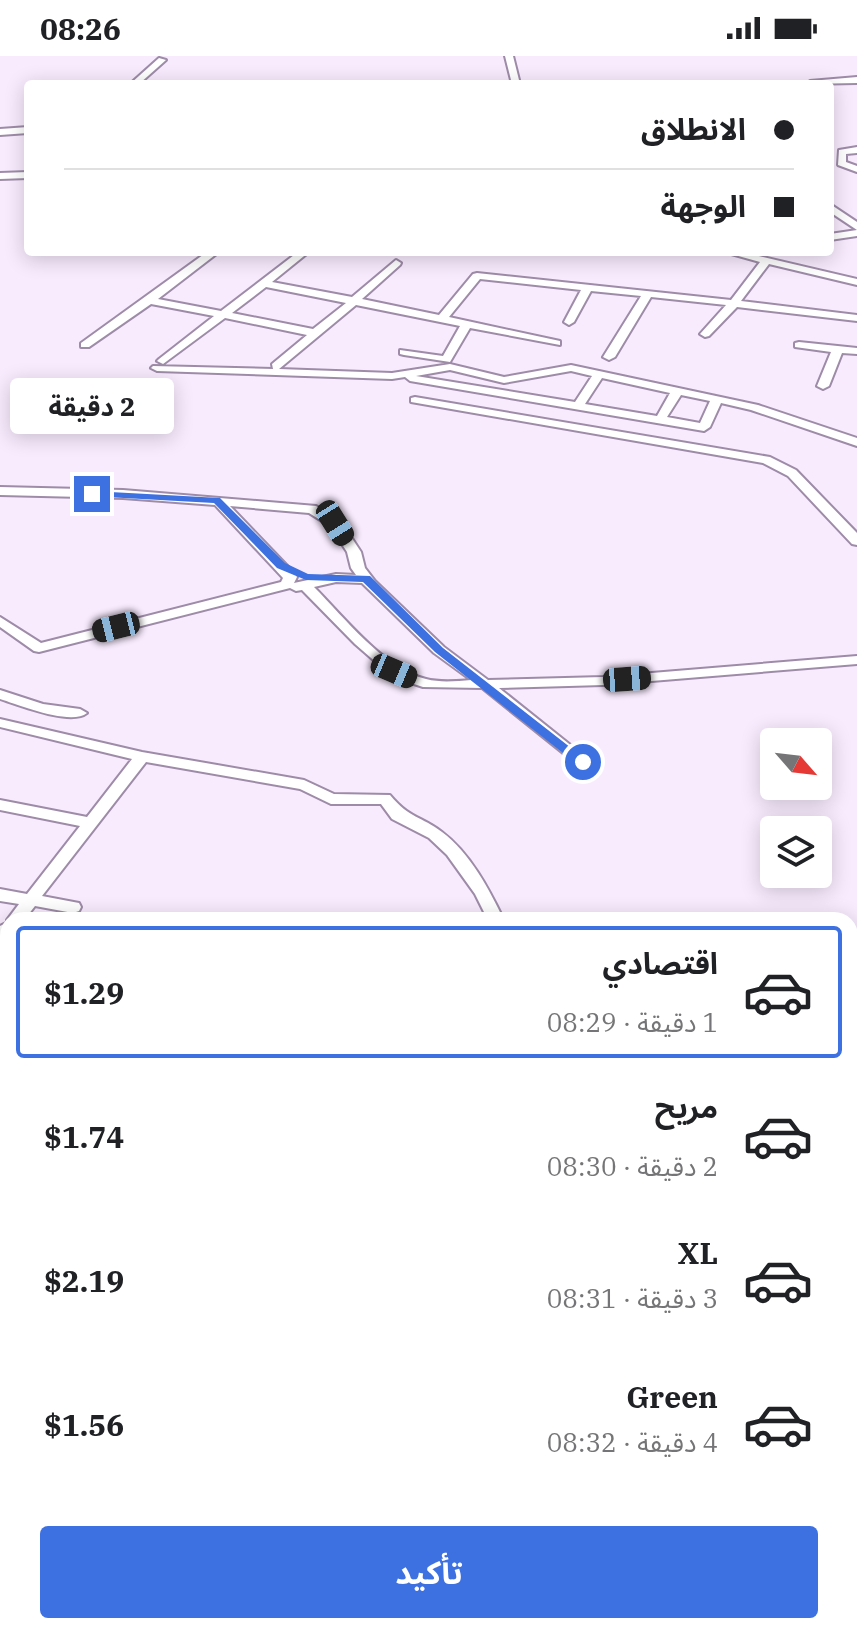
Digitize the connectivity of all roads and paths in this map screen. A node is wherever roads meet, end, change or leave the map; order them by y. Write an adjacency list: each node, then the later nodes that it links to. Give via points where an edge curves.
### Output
1 (509, 56): 5 (street)
2 (162, 60): 4 (street)
3 (857, 78): 6 (street)
4 (139, 80)
5 (515, 80)
6 (834, 81)
7 (24, 130): 8 (street)
8 (0, 132)
9 (857, 150): 10 (street, via 842,152)
10 (845, 166): 11 (street); 12 (street)
11 (834, 167)
12 (857, 169)
13 (24, 175): 14 (street)
14 (0, 176)
15 (834, 211): 16 (street)
16 (856, 233): 17 (street)
17 (834, 236)
18 (209, 256): 27 (street)
19 (299, 256): 24 (street)
20 (743, 256): 21 (street)
21 (765, 262): 23 (street); 29 (street)
22 (396, 263): 28 (street)
23 (857, 282)
24 (264, 283): 28 (street); 30 (street)
25 (588, 286): 26 (street); 32 (street, via 477,276); 33 (street)
26 (648, 294): 29 (street); 43 (street)
27 (149, 300): 30 (street); 38 (street)
28 (354, 301): 32 (street); 35 (street)
29 (734, 303): 31 (street); 36 (street)
30 (224, 313): 35 (street); 46 (street, via 160,364)
31 (857, 318)
32 (442, 319): 34 (street)
33 (569, 322)
34 (467, 324): 37 (street); 42 (street, via 446,360)
35 (316, 333): 44 (street)
36 (705, 334)
37 (556, 343)
38 (85, 345)
39 (799, 345): 40 (street)
40 (838, 349): 41 (street); 47 (street)
41 (857, 351)
42 (404, 352)
43 (609, 357)
44 (276, 366)
45 (599, 374): 46 (street, via 571,368 504,380 450,367); 48 (street); 51 (street)
46 (392, 376): 51 (street)
47 (823, 386)
48 (677, 391): 49 (street); 52 (street)
49 (717, 399): 52 (street, via 704,427); 53 (street)
50 (415, 400): 56 (street, via 766,460 792,473)
51 (578, 406): 52 (street)
52 (660, 420)
53 (857, 442)
54 (0, 491): 55 (street)
55 (217, 500): 57 (street, via 312,509 335,523); 58 (street)
56 (857, 541)
57 (356, 562): 59 (street); 60 (street)
58 (281, 566): 59 (street, via 306,577); 62 (street, via 290,577)
59 (336, 578): 60 (street); 61 (street)
60 (366, 579): 65 (street, via 439,650)
61 (305, 585): 62 (street); 65 (street, via 394,671 421,682)
62 (280, 588): 63 (street, via 39,648)
63 (0, 621)
64 (857, 660): 65 (street, via 603,681)
65 (485, 684): 70 (street)
66 (0, 694): 67 (street, via 41,708)
67 (80, 713)
68 (0, 723): 69 (street)
69 (142, 757): 72 (street); 77 (street, via 304,785 331,799 389,801 398,815 435,834 453,851)
70 (583, 762)
71 (0, 805): 72 (street)
72 (91, 823): 74 (street)
73 (0, 895): 74 (street)
74 (31, 900): 75 (street); 76 (street)
75 (73, 907)
76 (21, 912)
77 (492, 912)

